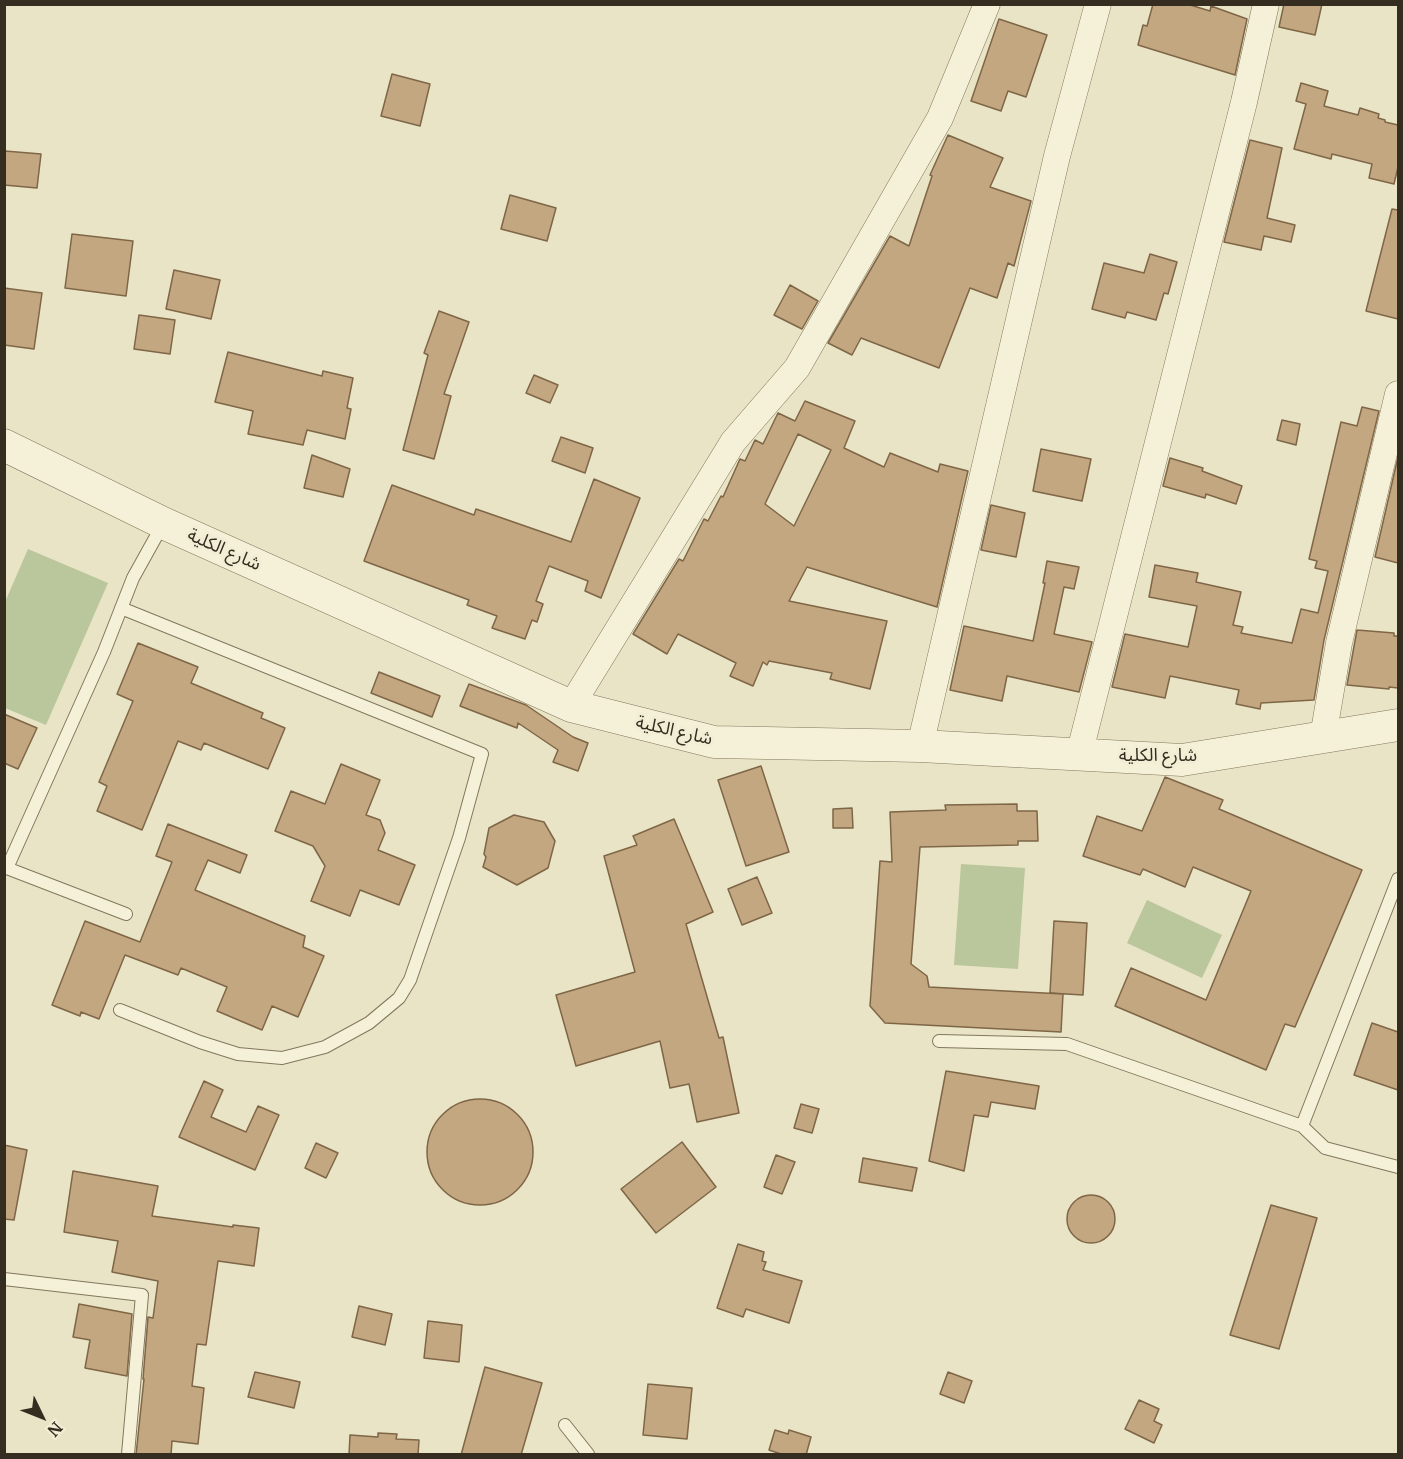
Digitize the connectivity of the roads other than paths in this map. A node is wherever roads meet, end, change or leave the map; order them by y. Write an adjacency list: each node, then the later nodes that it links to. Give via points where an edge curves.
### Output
1 (987, 4): 8 (street, via 940,118 797,368 733,442)
2 (1098, 4): 11 (street, via 1058,156)
3 (1266, 4): 12 (street)
4 (1398, 394): 10 (street, via 1339,643)
5 (4, 445): 6 (street, شارع الكلية)
6 (163, 523): 7 (lane); 8 (street, شارع الكلية)
7 (121, 608): 13 (lane); 16 (lane, via 482,753 459,838 410,980 399,998 369,1023 325,1047 282,1058 238,1054)
8 (571, 706): 11 (street, شارع الكلية, via 714,742)
9 (1398, 725): 10 (street, شارع الكلية)
10 (1323, 737): 12 (street, شارع الكلية, via 1182,760)
11 (920, 746): 12 (street, شارع الكلية)
12 (1079, 755)
13 (6, 867): 15 (lane)
14 (1398, 879): 18 (lane)
15 (126, 914)
16 (120, 1010)
17 (939, 1041): 18 (lane, via 1067,1044)
18 (1302, 1126): 19 (lane, via 1325,1148)
19 (1398, 1167)
20 (4, 1279): 22 (lane, via 142,1295)
21 (565, 1425): 23 (lane)
22 (128, 1455)
23 (588, 1455)

